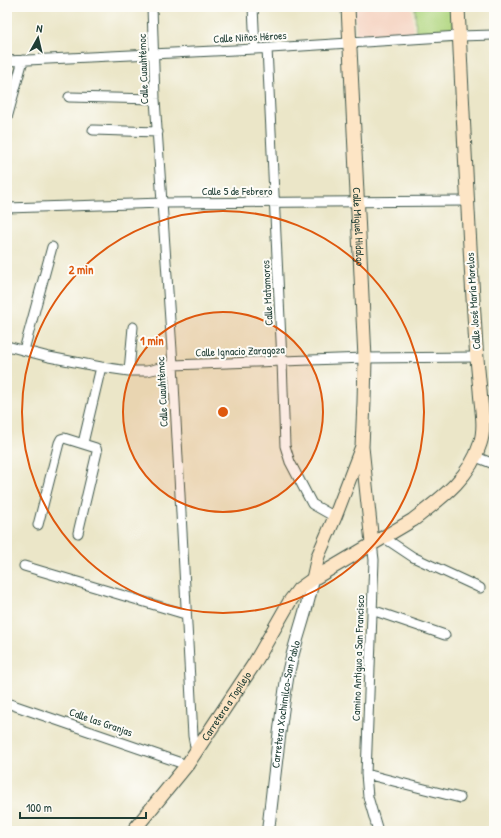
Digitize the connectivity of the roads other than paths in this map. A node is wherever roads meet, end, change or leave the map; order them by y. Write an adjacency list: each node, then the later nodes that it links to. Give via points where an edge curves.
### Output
1 (152, 7): 10 (street, Calle Cuauhtémoc)
2 (253, 7): 9 (street)
3 (348, 7): 7 (main road, Calle Miguel Hidalgo)
4 (458, 7): 5 (main road, Calle José María Morelos)
5 (459, 36): 6 (street, Calle Niños Héroes); 7 (street, Calle Niños Héroes); 19 (main road, Calle José María Morelos)
6 (494, 36)
7 (350, 43): 8 (street, Calle Niños Héroes); 18 (main road, Calle Miguel Hidalgo)
8 (267, 48): 9 (street, Calle Niños Héroes); 20 (street, Calle Matamoros)
9 (255, 49): 10 (street, Calle Niños Héroes)
10 (155, 53): 11 (street, Calle Niños Héroes); 14 (street, Calle Cuauhtémoc)
11 (23, 60): 12 (street, Calle Niños Héroes); 15 (street)
12 (7, 61)
13 (69, 97): 14 (street)
14 (155, 99): 17 (street, Calle Cuauhtémoc)
15 (7, 118)
16 (93, 130): 17 (street)
17 (158, 132): 21 (street, Calle Cuauhtémoc)
18 (357, 201): 19 (street, Calle 5 de Febrero); 20 (street, Calle 5 de Febrero); 27 (main road, Calle Miguel Hidalgo)
19 (467, 201): 28 (main road, Calle José María Morelos)
20 (275, 203): 21 (street, Calle 5 de Febrero); 29 (street, Calle Matamoros)
21 (162, 204): 22 (street, Calle 5 de Febrero); 30 (street, Calle Cuauhtémoc)
22 (7, 208)
23 (52, 247): 26 (street)
24 (133, 327): 32 (street)
25 (7, 346): 26 (street, Calle Ignacio Zaragoza)
26 (24, 350): 31 (street, Calle Ignacio Zaragoza)
27 (365, 358): 28 (street, Calle Ignacio Zaragoza); 29 (street, Calle Ignacio Zaragoza); 34 (main road, Calle Miguel Hidalgo)
28 (477, 358): 35 (main road, Calle José María Morelos, via 483,427)
29 (282, 361): 30 (street, Calle Ignacio Zaragoza); 37 (street, Calle Matamoros, via 286,455 312,504)
30 (173, 365): 32 (street, Calle Ignacio Zaragoza, via 147,371); 45 (street, Calle Cuauhtémoc)
31 (101, 367): 32 (street, Calle Ignacio Zaragoza); 33 (street)
32 (129, 371)
33 (83, 443): 38 (street, via 61,439); 39 (street, via 96,448 97,452)
34 (362, 447): 37 (main road, Calle Miguel Hidalgo); 40 (main road, Calle Miguel Hidalgo)
35 (476, 457): 36 (street); 40 (main road, Calle José María Morelos, via 463,476 440,499 413,520)
36 (494, 464)
37 (336, 517): 42 (main road, Calle Miguel Hidalgo, via 318,556)
38 (38, 525)
39 (78, 533)
40 (378, 540): 42 (main road, Carretera a Topilejo); 43 (street); 44 (street, Camino Antiguo a San Francisco, via 374,560)
41 (24, 566): 45 (street)
42 (313, 579): 48 (main road, Carretera a Topilejo, via 299,589 290,601 254,664); 53 (street, Carretera Xochimilco-San Pablo, via 287,679)
43 (480, 588)
44 (372, 610): 46 (street); 50 (street, Camino Antiguo a San Francisco)
45 (185, 614): 48 (street, Calle Cuauhtémoc)
46 (445, 635)
47 (7, 703): 49 (street, Calle las Granjas)
48 (196, 752): 49 (main road, Carretera a Topilejo)
49 (188, 765): 52 (main road, Carretera a Topilejo)
50 (366, 774): 51 (street); 54 (street, Camino Antiguo a San Francisco, via 368,797)
51 (460, 798)
52 (133, 831)
53 (268, 831)
54 (378, 831)

